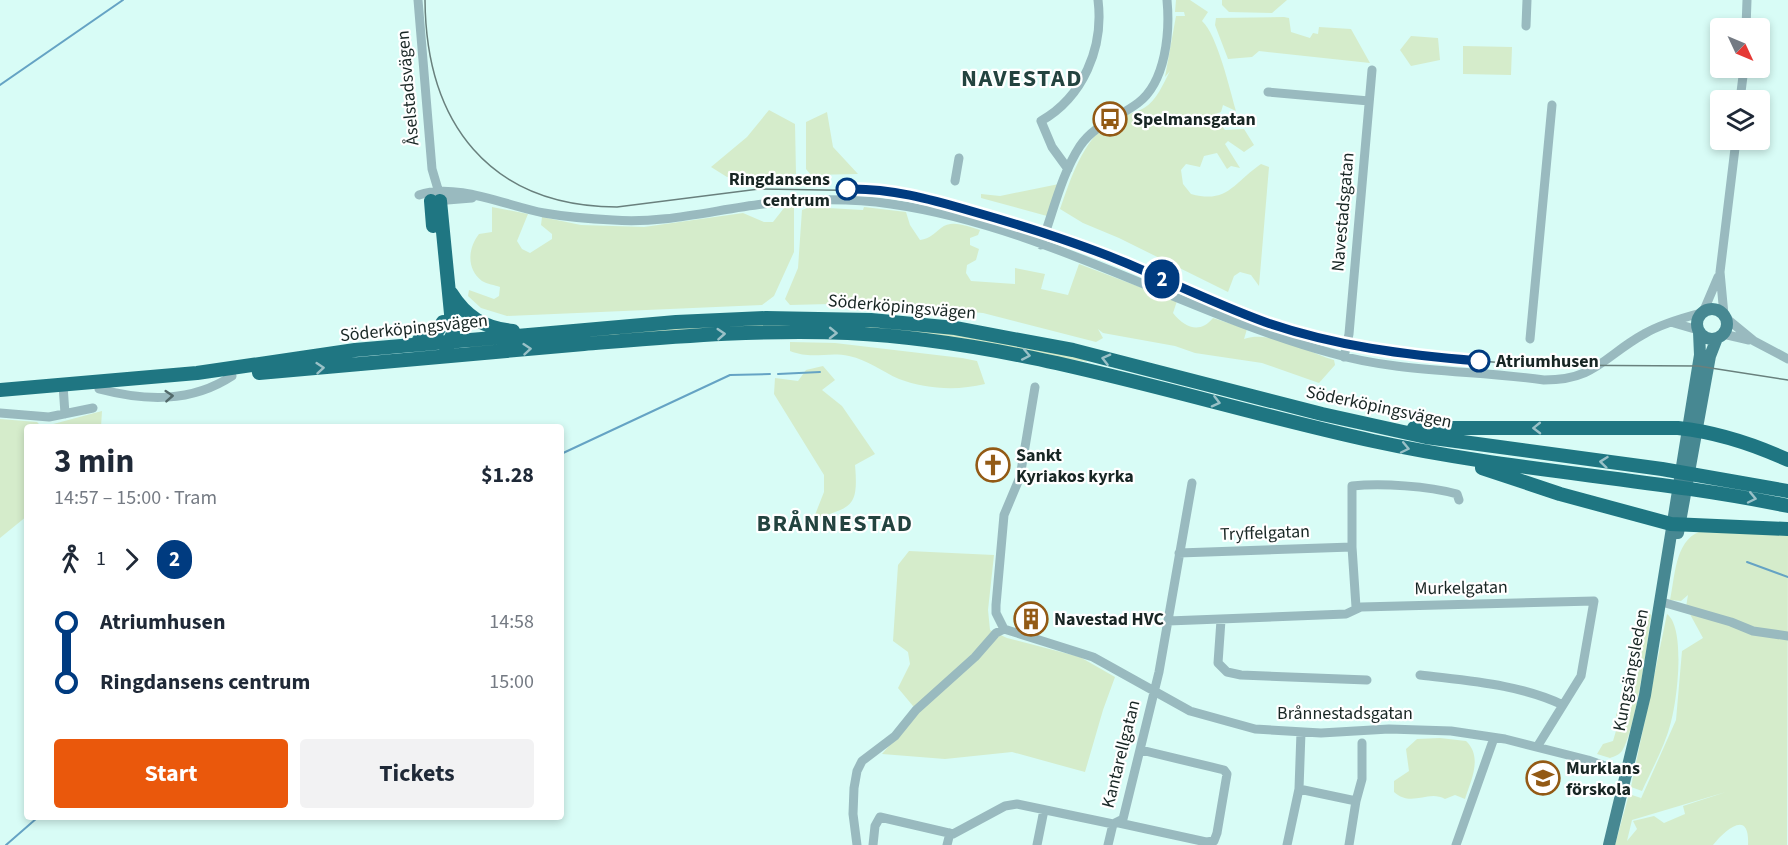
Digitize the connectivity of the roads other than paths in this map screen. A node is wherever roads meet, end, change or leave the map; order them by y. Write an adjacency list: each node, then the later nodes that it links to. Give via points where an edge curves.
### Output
1 (418, 0): 16 (street, Åselstadsvägen)
2 (1098, 0): 14 (street, via 1098,43 1085,76 1063,106 1041,121 1052,147)
3 (1167, 0): 14 (street, via 1164,51 1146,96 1090,134)
4 (1527, 0): 7 (street)
5 (1747, 0): 6 (street)
6 (1746, 18)
7 (1526, 26)
8 (1372, 70): 10 (street, Navestadsgatan)
9 (1268, 92): 10 (street)
10 (1369, 100): 32 (street, Navestadsgatan)
11 (1552, 105): 27 (street)
12 (1735, 150): 18 (street)
13 (959, 158): 15 (street)
14 (1068, 169): 17 (street)
15 (955, 181)
16 (435, 196): 17 (street, via 476,197 541,212 622,221 685,217 791,201 870,202 949,217); 19 (highway); 22 (highway)
17 (1041, 245): 32 (street, via 1205,310)
18 (1720, 272): 20 (street); 21 (street)
19 (449, 289): 25 (highway, via 459,306 478,322 504,330); 29 (highway, via 453,333)
20 (1703, 312): 21 (main road, via 1717,309); 23 (street); 24 (main road, via 1697,320)
21 (1725, 317): 26 (main road, via 1726,329); 28 (street)
22 (443, 322): 29 (highway); 30 (highway, via 435,335 426,339)
23 (1671, 322): 24 (street); 32 (street, via 1642,335 1593,370 1562,380)
24 (1698, 331): 26 (main road, via 1709,339); 43 (main road, Kungsängsleden, via 1700,355)
25 (542, 333): 29 (highway, Söderköpingsvägen); 42 (highway, Söderköpingsvägen, one-way to 25, via 1072,350 935,326 766,318)
26 (1720, 336): 28 (street); 43 (main road, Kungsängsleden, via 1710,356)
27 (1530, 339)
28 (1754, 341): 34 (street)
29 (450, 343): 30 (highway, Söderköpingsvägen); 31 (highway); 33 (highway)
30 (355, 350): 36 (highway, Söderköpingsvägen)
31 (468, 354): 33 (highway, Söderköpingsvägen); 44 (highway, Söderköpingsvägen, one-way to 44, via 730,333 847,333 919,339 1071,364 1322,429)
32 (1344, 357)
33 (433, 358): 36 (highway, Söderköpingsvägen, one-way to 33, via 99,389)
34 (1788, 359)
35 (1035, 387): 58 (street, via 1020,477 1004,515 996,604)
36 (63, 388): 37 (highway, Söderköpingsvägen); 38 (highway, Söderköpingsvägen); 41 (street)
37 (0, 390)
38 (0, 397)
39 (93, 408): 41 (street)
40 (0, 413): 41 (street, via 34,417)
41 (65, 414)
42 (1370, 426): 43 (highway, one-way to 42); 47 (highway, Söderköpingsvägen, one-way to 42, via 1662,469 1475,446)
43 (1692, 430): 45 (highway, via 1749,444); 50 (main road, Kungsängsleden)
44 (1452, 457): 49 (highway, Söderköpingsvägen, one-way to 49, via 1662,483); 50 (highway, via 1560,494)
45 (1788, 460)
46 (1192, 483): 53 (street)
47 (1788, 491)
48 (1459, 500): 52 (street, via 1457,494 1448,491 1400,485 1352,486)
49 (1788, 506)
50 (1675, 525): 51 (highway); 54 (main road, Kungsängsleden)
51 (1788, 529)
52 (1352, 547): 53 (street, Tryffelgatan); 55 (street)
53 (1179, 553): 57 (street)
54 (1662, 602): 59 (street, via 1753,631); 69 (main road, Kungsängsleden)
55 (1356, 608): 56 (street, Murkelgatan, via 1347,614); 63 (street, Murkelgatan, via 1594,601 1581,676)
56 (1221, 620): 57 (street, Murkelgatan); 61 (street, via 1218,663 1227,672)
57 (1168, 621): 62 (street)
58 (1004, 629): 62 (street, Brånnestadsgatan, via 1099,659); 76 (street, via 916,710 895,736 862,761 854,788)
59 (1788, 636)
60 (1420, 675): 63 (street, via 1508,688)
61 (1367, 680)
62 (1154, 692): 64 (street, Brånnestadsgatan, via 1190,711 1221,720 1255,729); 68 (street, Kantarellgatan)
63 (1563, 705): 67 (street, Murkelgatan)
64 (1301, 732): 65 (street, Brånnestadsgatan, via 1419,730); 70 (street)
65 (1494, 738): 67 (street, Brånnestadsgatan); 83 (street)
66 (1362, 743): 71 (street, via 1362,778)
67 (1537, 747): 69 (street, Brånnestadsgatan)
68 (1141, 750): 73 (street, Kantarellgatan, via 1123,819); 75 (street, Kantarellgatan, via 1224,770 1227,774 1214,841)
69 (1628, 774): 84 (main road, Kungsängsleden)
70 (1299, 789): 71 (street); 81 (street)
71 (1356, 801): 82 (street)
72 (1044, 810): 73 (street, Kantarellgatan); 74 (street, Kantarellgatan, via 1017,804 1005,806 962,831); 79 (street)
73 (1116, 823): 75 (street, Kantarellgatan); 80 (street)
74 (950, 833): 77 (street, via 880,817); 78 (street)
75 (1178, 841)
76 (857, 845)
77 (873, 845)
78 (947, 845)
79 (1037, 845)
80 (1108, 845)
81 (1287, 845)
82 (1349, 845)
83 (1456, 845)
84 (1609, 845)

